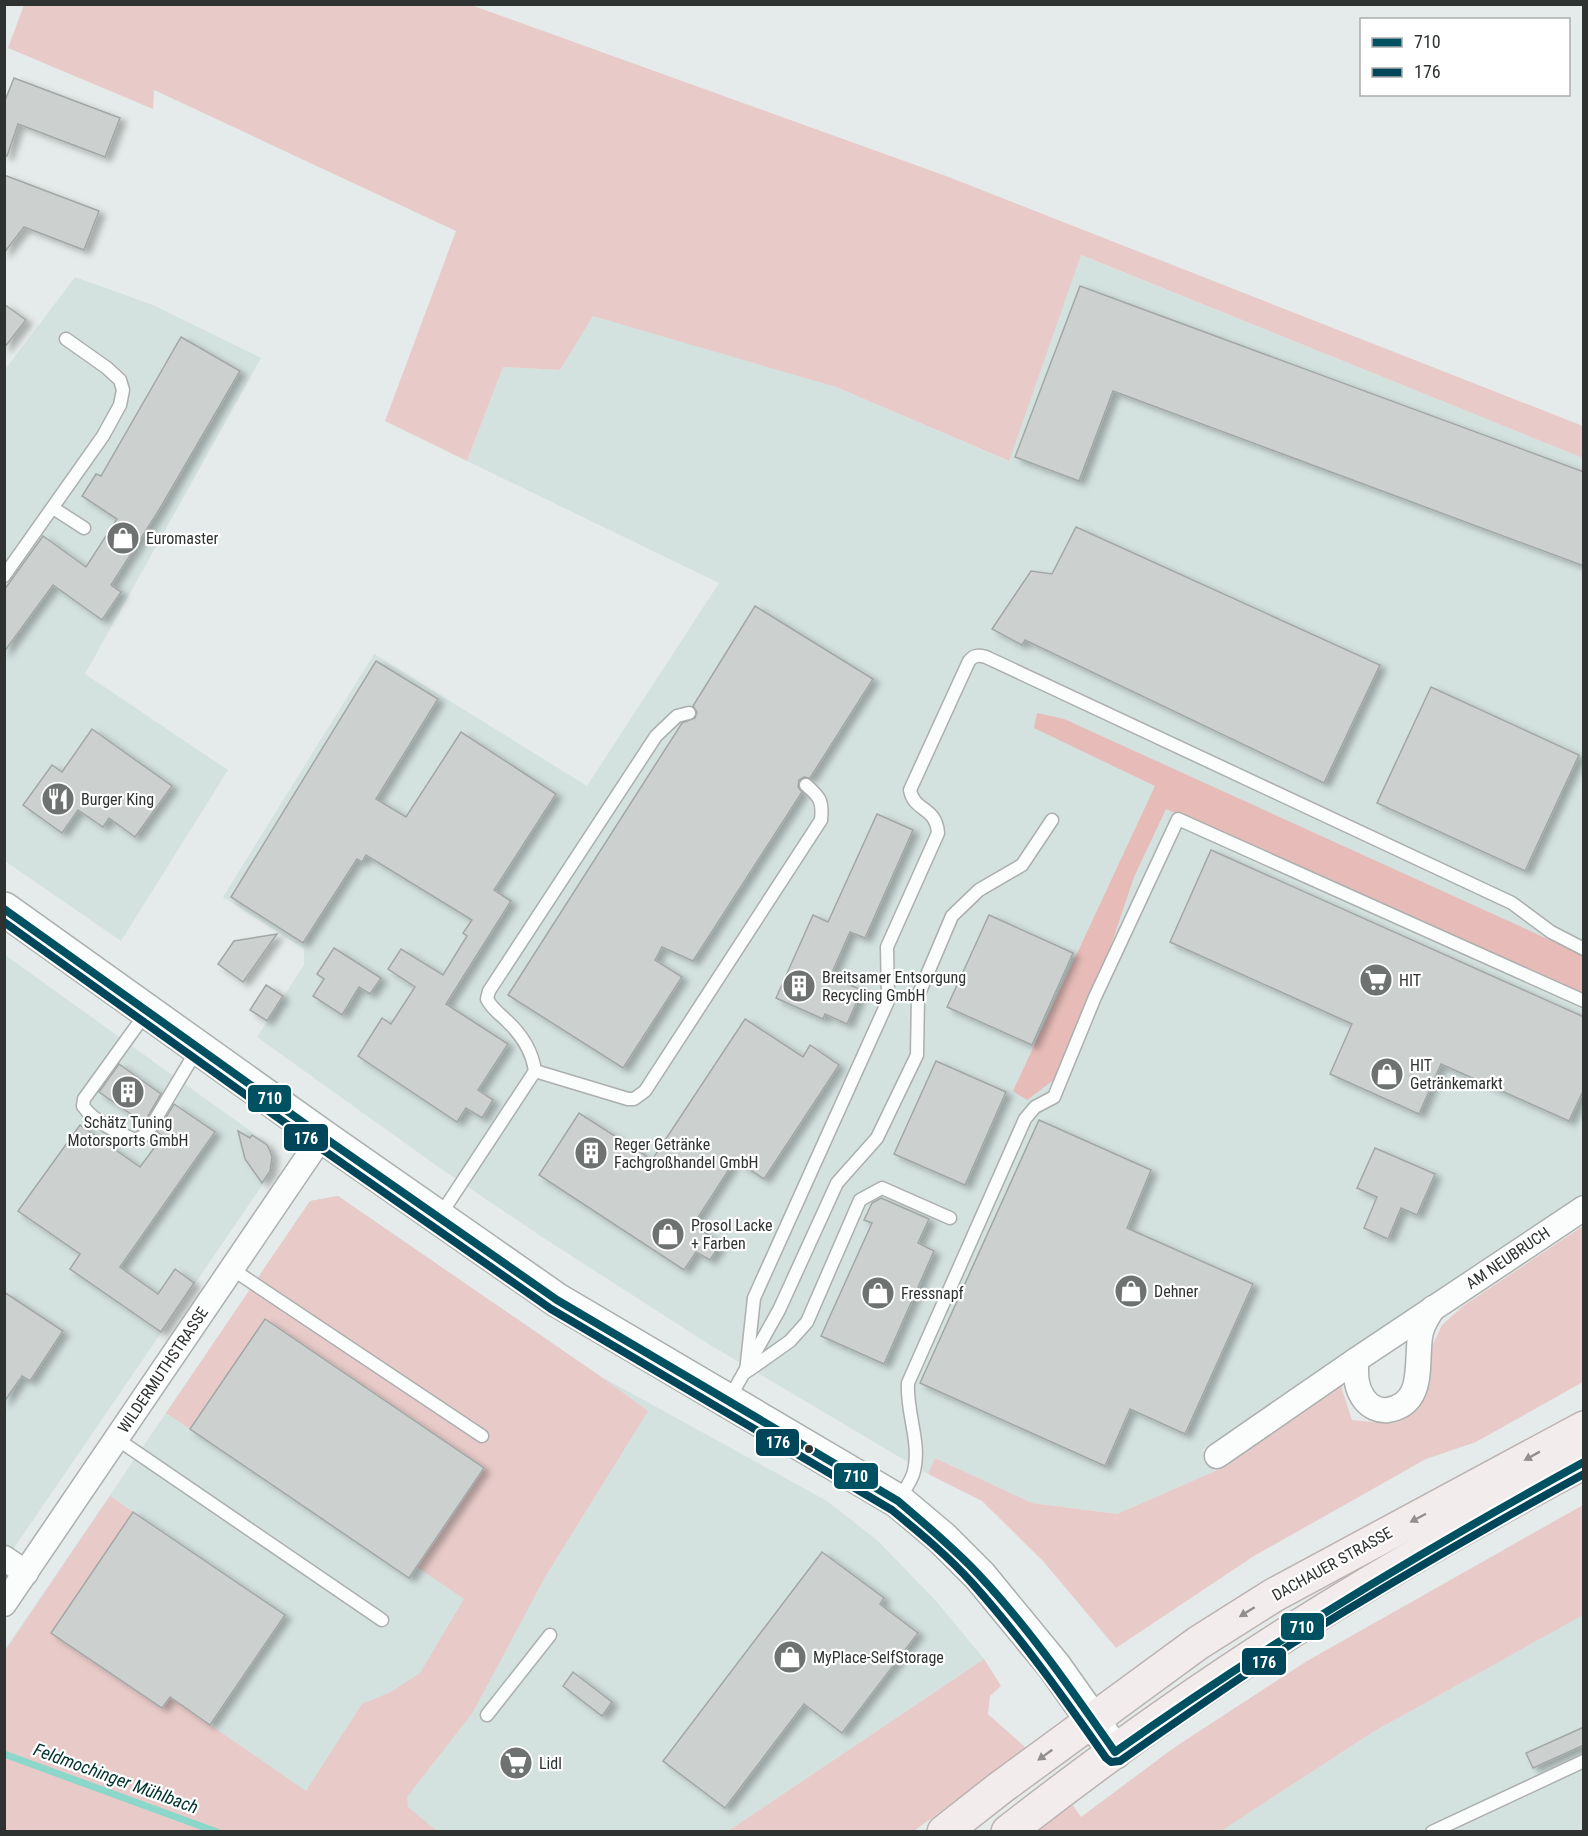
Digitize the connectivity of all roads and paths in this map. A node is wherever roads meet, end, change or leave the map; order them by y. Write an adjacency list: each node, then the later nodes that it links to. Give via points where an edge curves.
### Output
1 (66, 339): 2 (lane, via 107,368 120,380 123,390 113,420)
2 (53, 508): 3 (lane); 4 (lane)
3 (84, 528)
4 (4, 576)
5 (689, 713): 13 (lane, via 677,716 656,736 489,991 487,999 492,1009 522,1036)
6 (806, 785): 13 (lane, via 819,796 821,820 645,1091 628,1099)
7 (1052, 820): 21 (lane, via 1022,865 979,890 952,916 918,996 917,1055 877,1138 837,1183)
8 (4, 909): 11 (main road)
9 (1584, 949): 21 (lane, via 1551,932 1512,903 986,657 973,657 910,790 915,802 933,815 938,833 887,947 888,1001 754,1298)
10 (1584, 1001): 28 (lane, via 1178,819 1095,997 1054,1097 1035,1107 1025,1119 908,1383 915,1437 914,1472)
11 (147, 1011): 12 (main road); 12 (lane, via 84,1099 82,1106 87,1112 135,1140 143,1136)
12 (198, 1047): 14 (main road)
13 (535, 1071): 16 (lane)
14 (322, 1136): 16 (main road); 18 (street, WILDERMUTHSTRASSE)
15 (1584, 1208): 19 (street, AM NEUBRUCH)
16 (439, 1218): 22 (main road, via 557,1300)
17 (950, 1218): 21 (lane, via 882,1188 860,1200 807,1322 790,1341)
18 (232, 1269): 24 (lane); 25 (street, WILDERMUTHSTRASSE)
19 (1433, 1308): 20 (street, AM NEUBRUCH); 20 (street, via 1420,1335 1418,1382 1402,1405 1380,1410 1368,1405 1355,1380)
20 (1356, 1360): 26 (street, AM NEUBRUCH)
21 (746, 1372): 22 (lane)
22 (728, 1402): 28 (main road)
23 (1584, 1428): 35 (main road, DACHAUER STRASSE, one-way to 35, via 1274,1595 1198,1643)
24 (482, 1436)
25 (117, 1439): 30 (street, WILDERMUTHSTRASSE); 32 (lane)
26 (1217, 1456)
27 (1584, 1462): 36 (main road, DACHAUER STRASSE, via 1293,1630)
28 (898, 1501): 35 (main road, via 980,1575)
29 (4, 1558): 30 (street)
30 (26, 1573): 31 (street, WILDERMUTHSTRASSE)
31 (4, 1604)
32 (382, 1620)
33 (550, 1635): 34 (lane)
34 (487, 1715)
35 (1093, 1720): 36 (main road); 38 (main road, DACHAUER STRASSE, one-way to 38)
36 (1115, 1752): 39 (main road, DACHAUER STRASSE)
37 (1584, 1761): 40 (lane)
38 (945, 1832)
39 (1008, 1832)
40 (1432, 1832)

